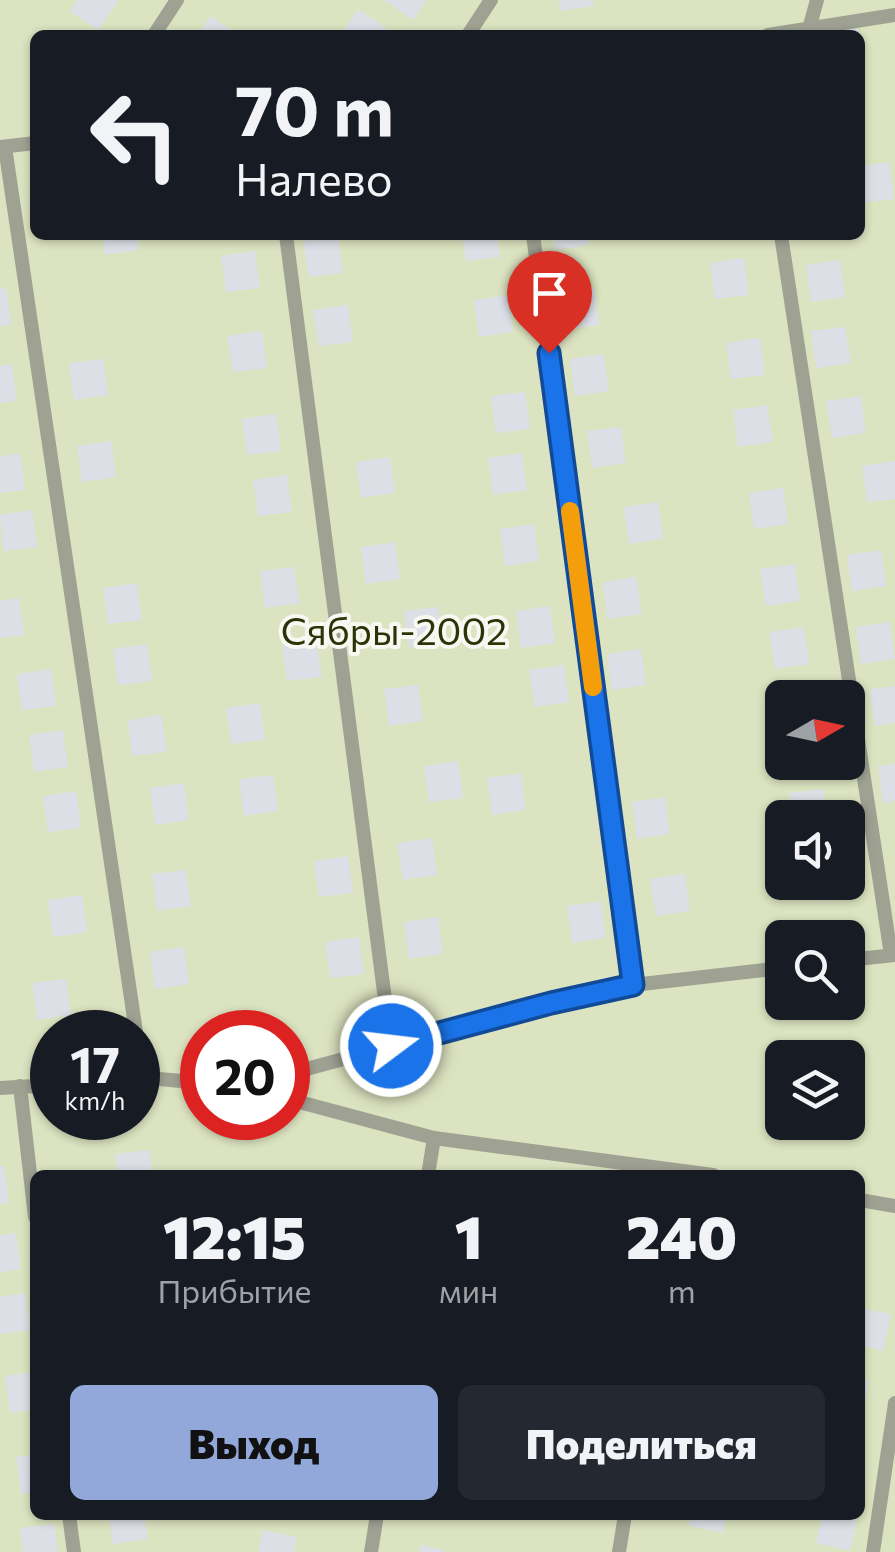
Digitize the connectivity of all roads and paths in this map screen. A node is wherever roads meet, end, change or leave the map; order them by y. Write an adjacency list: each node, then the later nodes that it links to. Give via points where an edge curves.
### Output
1 (176, 0): 6 (lane)
2 (491, 0): 7 (lane)
3 (817, 0): 5 (lane)
4 (895, 15): 5 (lane)
5 (809, 28): 8 (lane)
6 (157, 30)
7 (471, 30)
8 (797, 30)
9 (30, 144): 10 (lane)
10 (2, 147): 18 (lane)
11 (287, 240): 19 (lane)
12 (534, 240): 17 (lane)
13 (782, 240): 14 (lane)
14 (893, 955): 15 (lane)
15 (865, 958)
16 (765, 970): 17 (lane)
17 (633, 985): 19 (lane)
18 (133, 1010)
19 (391, 1046): 20 (lane)
20 (310, 1068)
21 (20, 1086): 22 (lane); 23 (lane); 28 (lane)
22 (30, 1086)
23 (0, 1088)
24 (310, 1104): 25 (lane)
25 (434, 1138): 26 (lane); 27 (lane)
26 (429, 1170)
27 (664, 1170)
28 (30, 1173)
29 (865, 1201): 30 (lane)
30 (895, 1206)
31 (895, 1404): 38 (lane)
32 (70, 1520): 35 (lane)
33 (375, 1520): 36 (lane)
34 (623, 1520): 37 (lane)
35 (74, 1552)
36 (371, 1552)
37 (619, 1552)
38 (873, 1552)

